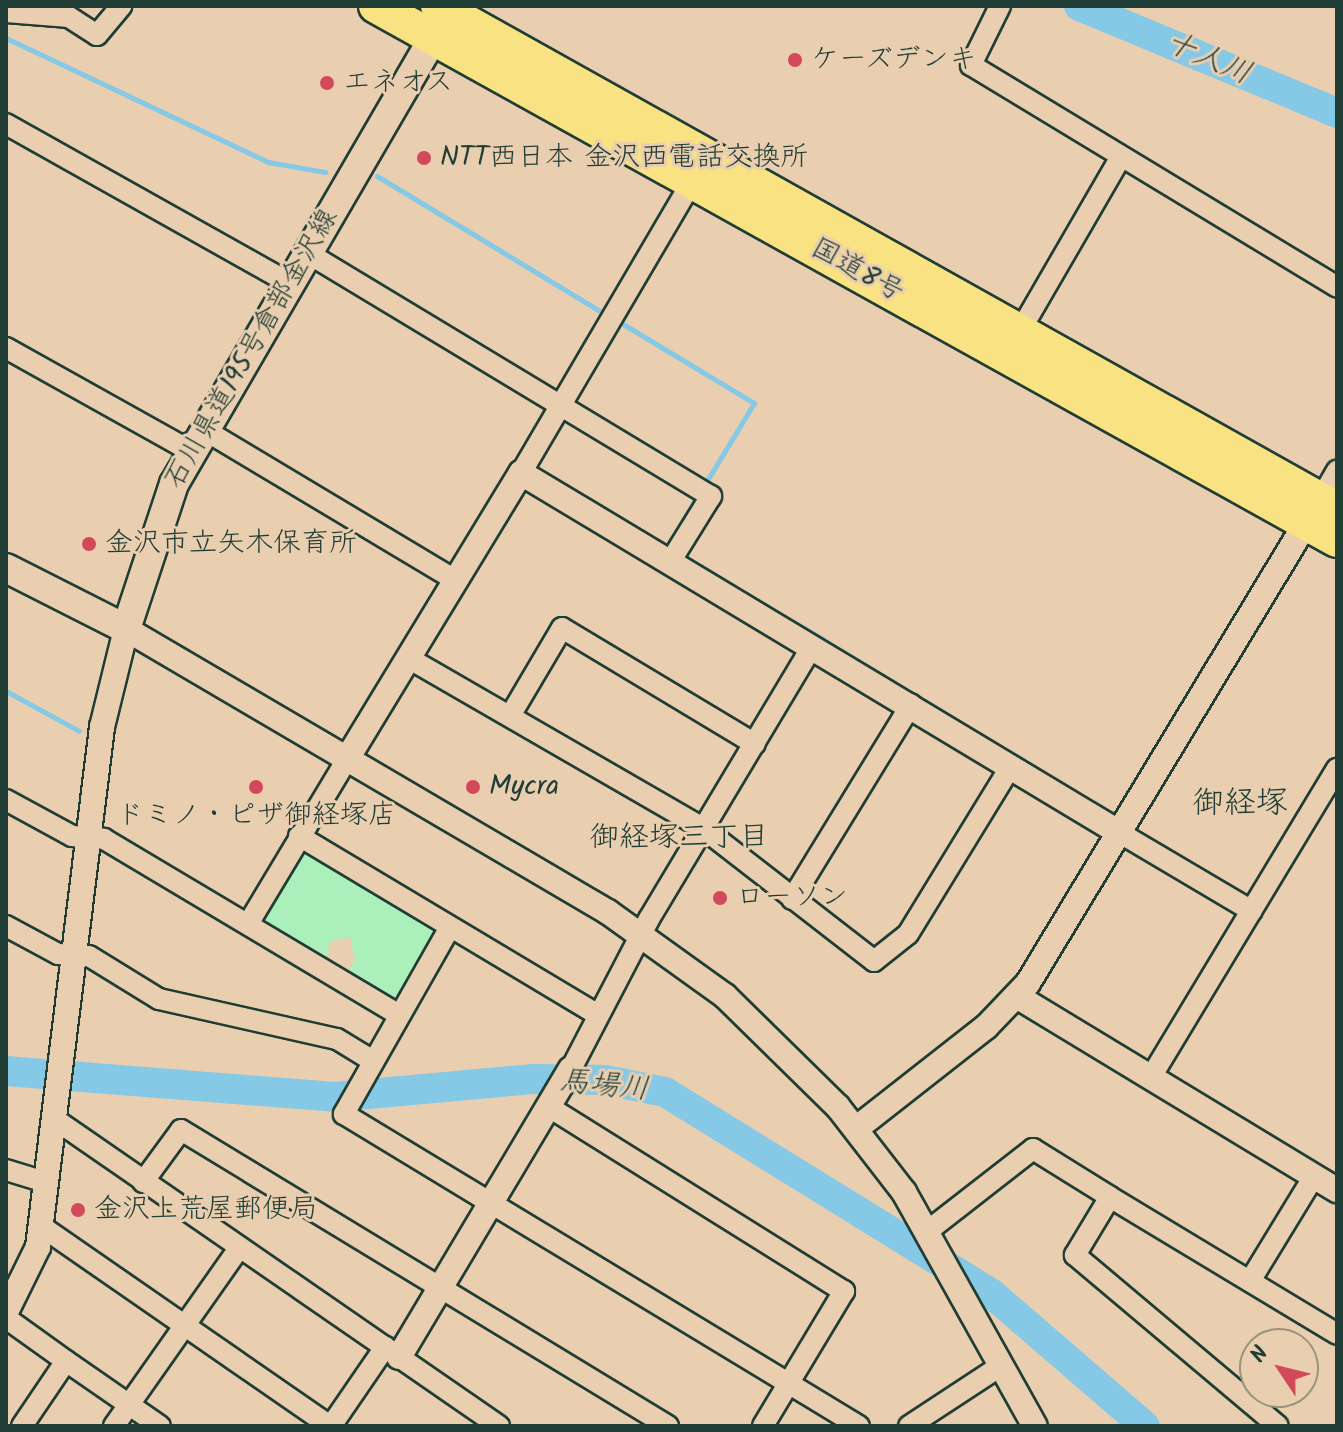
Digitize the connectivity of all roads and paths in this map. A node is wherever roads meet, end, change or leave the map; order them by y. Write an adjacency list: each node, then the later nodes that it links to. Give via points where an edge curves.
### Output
1 (121, 6): 4 (street, via 97,35 69,17)
2 (376, 6): 5 (highway, 国道8号)
3 (1000, 6): 7 (street, via 971,65)
4 (6, 12)
5 (443, 15): 8 (highway, 国道8号); 9 (main road, 石川県道195号倉部金沢線); 12 (highway, 国道8号)
6 (6, 124): 10 (street)
7 (1121, 157): 11 (street); 12 (street)
8 (692, 181): 14 (street); 17 (highway, 国道8号)
9 (306, 252): 10 (main road, 石川県道195号倉部金沢線); 14 (street)
10 (288, 282): 15 (main road, 石川県道195号倉部金沢線)
11 (1337, 287)
12 (1020, 331): 17 (highway, 国道8号)
13 (6, 348): 15 (street, via 181,446)
14 (559, 405): 16 (street); 19 (street, via 711,496)
15 (197, 440): 21 (street, via 213,435); 22 (main road, 石川県道195号倉部金沢線, via 163,507)
16 (521, 473): 19 (street); 21 (street)
17 (1325, 501): 18 (highway, 国道8号); 33 (street)
18 (1337, 540)
19 (670, 562): 23 (street)
20 (6, 568): 22 (main road)
21 (457, 581): 24 (street)
22 (126, 629): 28 (street); 35 (street, via 102,727)
23 (812, 647): 25 (street); 27 (street)
24 (410, 659): 26 (street); 28 (street)
25 (911, 705): 29 (street); 36 (street)
26 (510, 716): 27 (street, via 562,628); 32 (street)
27 (755, 744): 32 (street)
28 (347, 759): 34 (street); 41 (street)
29 (1011, 766): 33 (street); 36 (street, via 908,934 874,961)
30 (1337, 769): 37 (street)
31 (6, 800): 35 (street)
32 (704, 829): 36 (street); 41 (street)
33 (1120, 833): 37 (street); 43 (street)
34 (299, 836): 38 (street); 40 (street)
35 (88, 837): 38 (street, via 104,839); 42 (street)
36 (792, 899)
37 (1252, 911): 48 (street)
38 (248, 924): 45 (street)
39 (6, 926): 42 (street)
40 (449, 929): 44 (street); 45 (street)
41 (642, 933): 44 (street); 51 (street, via 755,1022)
42 (73, 955): 46 (street, via 89,956 159,999 337,1039); 50 (street)
43 (1018, 997): 48 (street); 51 (street)
44 (596, 1014): 47 (street)
45 (399, 1015): 46 (street)
46 (373, 1061): 58 (street, via 344,1114)
47 (571, 1069): 49 (street)
48 (1151, 1077): 53 (street)
49 (554, 1099): 58 (street); 70 (street, via 844,1291)
50 (53, 1118): 54 (street); 55 (street)
51 (857, 1128): 60 (street)
52 (6, 1170): 54 (street)
53 (1314, 1176): 56 (street); 62 (street)
54 (45, 1182): 59 (street)
55 (143, 1182): 61 (street); 63 (street, via 181,1130)
56 (1337, 1190)
57 (1110, 1197): 60 (street, via 1033,1149); 62 (street); 82 (street, via 1075,1255)
58 (493, 1202): 63 (street); 70 (street)
59 (41, 1226): 64 (street); 65 (street)
60 (934, 1239): 69 (street)
61 (239, 1248): 65 (street); 67 (street)
62 (1250, 1281): 66 (street)
63 (439, 1288): 67 (street); 77 (street)
64 (9, 1302): 68 (street)
65 (185, 1326): 71 (street); 75 (street)
66 (1337, 1334)
67 (392, 1352): 75 (street); 76 (street)
68 (66, 1361): 71 (street); 72 (street)
69 (1002, 1365): 80 (street); 81 (street)
70 (789, 1383): 78 (street); 79 (street)
71 (129, 1404): 73 (street); 74 (street)
72 (22, 1426)
73 (114, 1426)
74 (160, 1426)
75 (331, 1426)
76 (499, 1426)
77 (668, 1426)
78 (763, 1426)
79 (859, 1426)
80 (909, 1426)
81 (1035, 1426)
82 (1278, 1426)

